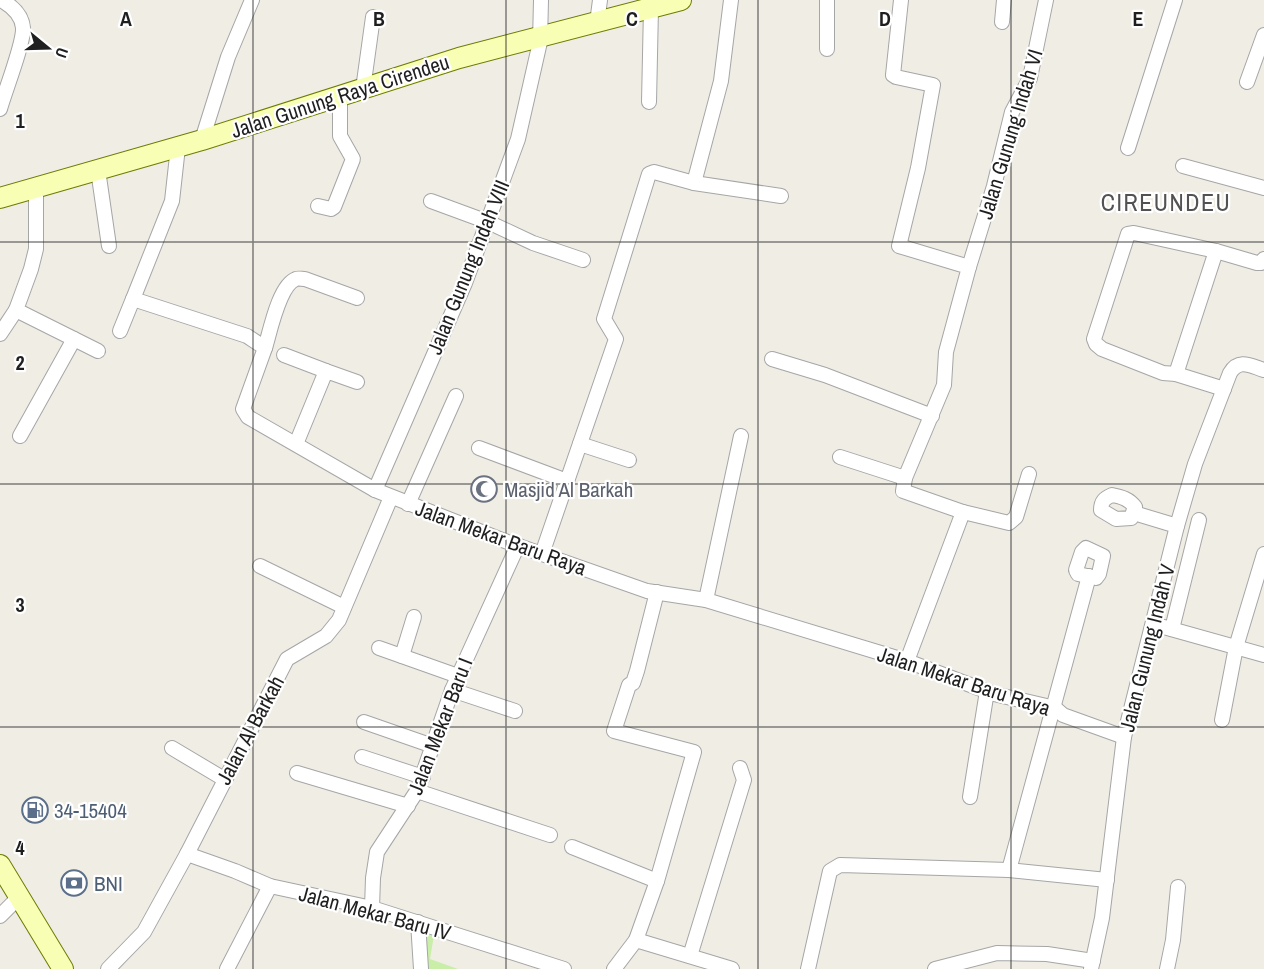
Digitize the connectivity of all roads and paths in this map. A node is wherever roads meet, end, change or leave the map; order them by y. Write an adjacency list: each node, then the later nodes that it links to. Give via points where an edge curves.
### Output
1 (1, 0): 23 (street, via 18,13 24,29)
2 (541, 0): 17 (street, Jalan Gunung Indah VIII)
3 (600, 0): 15 (street)
4 (681, 0): 12 (street, Jalan Gunung Raya Cirendeu)
5 (730, 0): 29 (street, via 721,81)
6 (827, 0): 18 (street)
7 (901, 0): 41 (street, via 893,75 933,85 899,246)
8 (1004, 0): 14 (street)
9 (1046, 0): 41 (street, Jalan Gunung Indah VI, via 1031,74 1012,112)
10 (1175, 0): 26 (street)
11 (249, 1): 24 (street)
12 (651, 8): 15 (street, Jalan Gunung Raya Cirendeu); 22 (street)
13 (373, 17): 20 (street)
14 (1002, 22)
15 (597, 23): 17 (street, Jalan Gunung Raya Cirendeu)
16 (1264, 35): 19 (street)
17 (541, 37): 20 (street, Jalan Gunung Raya Cirendeu); 36 (street, Jalan Gunung Indah VIII, via 518,139)
18 (826, 49)
19 (1246, 82)
20 (363, 89): 21 (street, Jalan Gunung Raya Cirendeu)
21 (340, 96): 24 (street, Jalan Gunung Raya Cirendeu); 35 (street, via 340,136 353,159 334,207)
22 (649, 102)
23 (0, 109)
24 (202, 140): 25 (street, Jalan Gunung Raya Cirendeu)
25 (178, 147): 28 (street, Jalan Gunung Raya Cirendeu); 43 (street, via 172,201)
26 (1128, 148)
27 (1184, 166): 31 (street)
28 (98, 170): 30 (street, Jalan Gunung Raya Cirendeu); 37 (street)
29 (694, 183): 32 (street); 62 (street, via 650,174 604,319 616,339)
30 (36, 188): 33 (street, Jalan Gunung Raya Cirendeu); 44 (street, via 36,249)
31 (1264, 188)
32 (781, 196)
33 (0, 198)
34 (431, 201): 36 (street)
35 (318, 206)
36 (488, 222): 40 (street); 69 (street, Jalan Gunung Indah VIII)
37 (109, 246)
38 (1216, 251): 39 (street, via 1257,263); 54 (street); 54 (street, via 1134,234 1126,238 1096,344 1163,373)
39 (1264, 259)
40 (583, 260)
41 (969, 267): 58 (street, Jalan Gunung Indah VI, via 946,352 944,385)
42 (357, 298): 48 (street, via 297,278 280,299)
43 (134, 299): 45 (street); 48 (street, via 247,336)
44 (16, 310): 46 (street); 47 (street)
45 (120, 331)
46 (0, 334)
47 (74, 339): 49 (street); 59 (street)
48 (265, 348): 61 (street, Jalan Mekar Baru Raya, via 243,412)
49 (98, 351)
50 (284, 355): 53 (street)
51 (772, 359): 58 (street)
52 (1264, 370): 56 (street, Jalan Gunung Indah V, via 1237,364)
53 (326, 371): 55 (street); 61 (street)
54 (1176, 374): 56 (street)
55 (357, 382)
56 (1224, 389): 75 (street, Jalan Gunung Indah V, via 1195,464)
57 (456, 396): 71 (street)
58 (932, 416): 67 (street, Jalan Gunung Indah VI)
59 (20, 436)
60 (741, 436): 82 (street)
61 (296, 444): 69 (street, Jalan Mekar Baru Raya)
62 (580, 444): 65 (street); 68 (street)
63 (479, 448): 68 (street)
64 (840, 457): 67 (street)
65 (629, 460)
66 (1029, 474): 72 (street, via 1012,522)
67 (905, 478): 72 (street, via 903,491)
68 (567, 481): 77 (street)
69 (375, 490): 70 (street, Jalan Mekar Baru Raya)
70 (391, 497): 71 (street, Jalan Mekar Baru Raya); 83 (street, Jalan Al Barkah)
71 (408, 504): 76 (street, Jalan Mekar Baru Raya)
72 (963, 512): 91 (street)
73 (1134, 513): 75 (street)
74 (1199, 520): 86 (street)
75 (1177, 526): 85 (street, Jalan Gunung Indah V)
76 (518, 545): 77 (street, Jalan Mekar Baru Raya); 92 (street, Jalan Mekar Baru I)
77 (542, 554): 81 (street, Jalan Mekar Baru Raya)
78 (1264, 554): 87 (street)
79 (261, 566): 83 (street)
80 (1089, 576): 95 (street)
81 (657, 592): 82 (street, Jalan Mekar Baru Raya); 116 (street, via 637,671 614,731 694,752)
82 (706, 600): 91 (street, Jalan Mekar Baru Raya)
83 (344, 607): 106 (street, Jalan Al Barkah, via 326,636 287,658)
84 (414, 617): 90 (street)
85 (1153, 624): 86 (street); 99 (street, Jalan Gunung Indah V)
86 (1172, 629): 87 (street)
87 (1236, 647): 89 (street); 97 (street)
88 (379, 648): 90 (street)
89 (1264, 655)
90 (402, 656): 92 (street)
91 (907, 661): 94 (street, Jalan Mekar Baru Raya)
92 (458, 676): 93 (street, Jalan Mekar Baru I)
93 (452, 690): 96 (street); 100 (street, Jalan Mekar Baru I)
94 (987, 691): 95 (street, Jalan Mekar Baru Raya); 108 (street)
95 (1055, 708): 99 (street, Jalan Mekar Baru Raya, via 1063,715); 114 (street)
96 (515, 711)
97 (1222, 720)
98 (364, 722): 100 (street)
99 (1124, 737): 115 (street, Jalan Gunung Indah V)
100 (433, 746): 105 (street, Jalan Mekar Baru I)
101 (172, 748): 106 (street)
102 (362, 757): 105 (street)
103 (741, 768): 124 (street, via 744,780)
104 (297, 773): 109 (street)
105 (423, 777): 107 (street, Jalan Mekar Baru I)
106 (224, 779): 112 (street, Jalan Al Barkah)
107 (417, 791): 109 (street, Jalan Mekar Baru I); 110 (street)
108 (970, 797)
109 (408, 806): 120 (street, Jalan Mekar Baru I, via 377,852)
110 (550, 835)
111 (572, 847): 116 (street)
112 (187, 854): 117 (street, Jalan Mekar Baru IV); 127 (street, Jalan Al Barkah, via 144,932)
113 (0, 865): 119 (street)
114 (1009, 870): 115 (street); 133 (street, via 840,865 830,871)
115 (1107, 880): 125 (street, Jalan Gunung Indah V)
116 (657, 881): 123 (street)
117 (270, 886): 120 (street, Jalan Mekar Baru IV); 128 (street)
118 (1178, 887): 135 (street)
119 (19, 897): 121 (street); 126 (street)
120 (372, 908): 122 (street, Jalan Mekar Baru IV)
121 (0, 916)
122 (418, 922): 129 (street); 130 (street, Jalan Mekar Baru IV)
123 (636, 940): 124 (street); 131 (street)
124 (690, 956): 132 (street)
125 (1092, 965): 134 (street, via 1047,954 997,953)
126 (63, 969)
127 (108, 969)
128 (227, 969)
129 (421, 969)
130 (564, 969)
131 (614, 969)
132 (732, 969)
133 (808, 969)
134 (935, 969)
135 (1167, 969)

